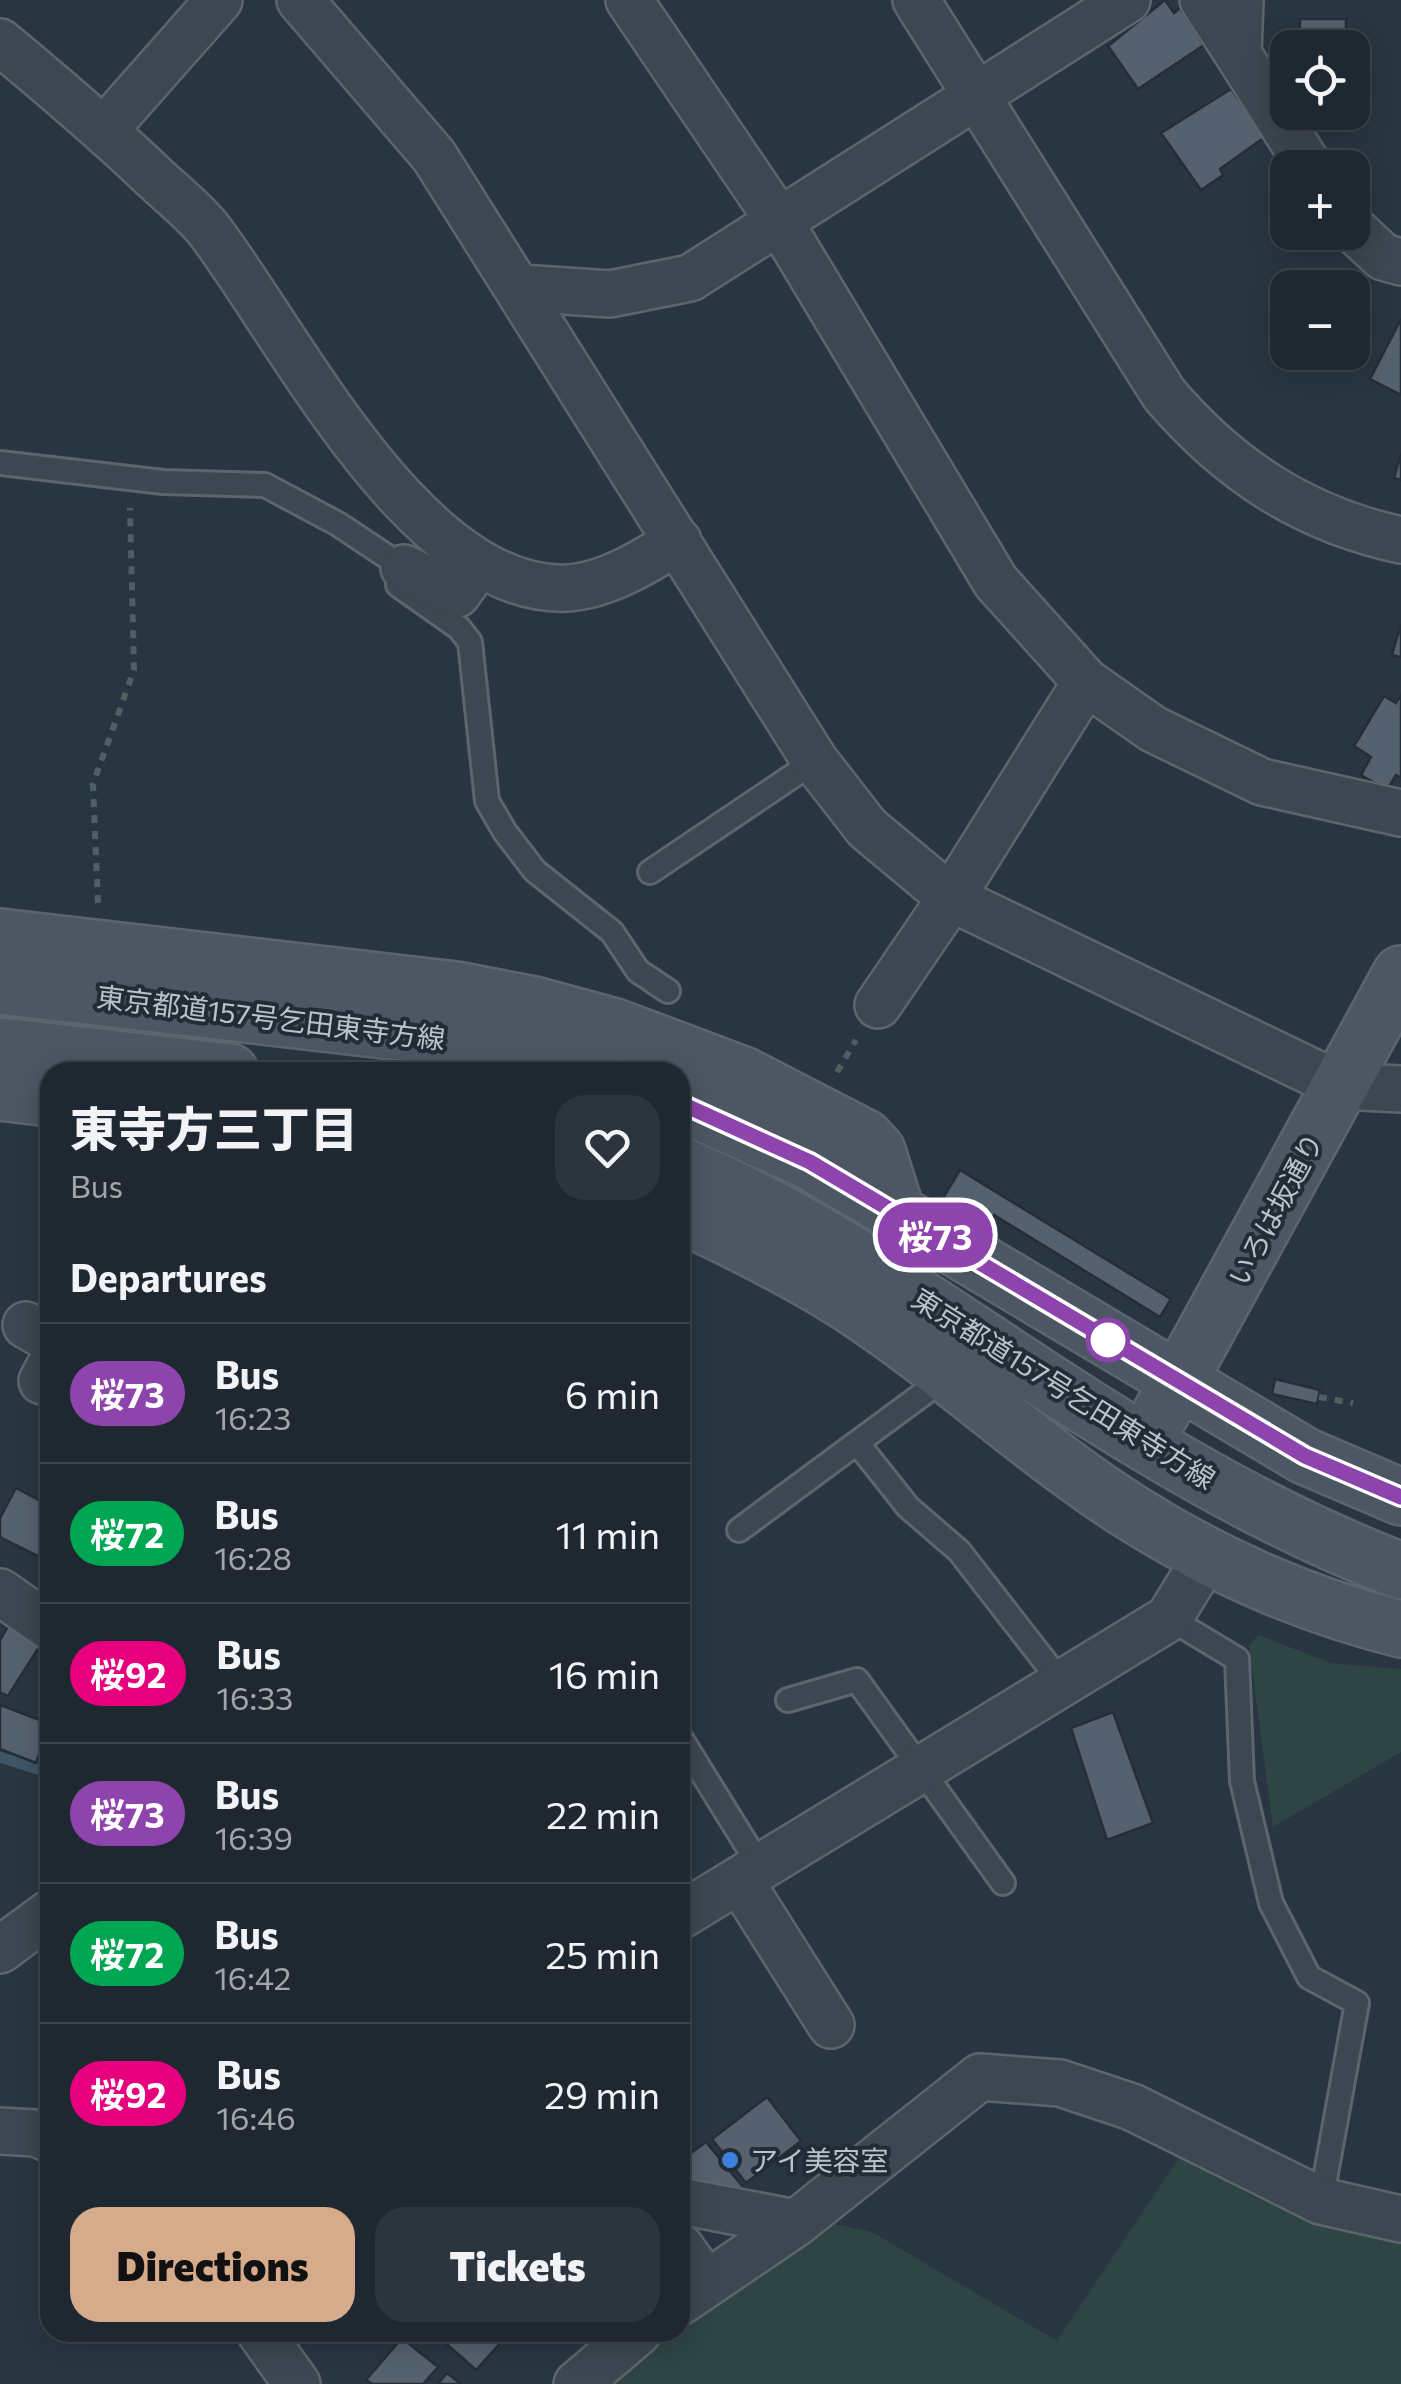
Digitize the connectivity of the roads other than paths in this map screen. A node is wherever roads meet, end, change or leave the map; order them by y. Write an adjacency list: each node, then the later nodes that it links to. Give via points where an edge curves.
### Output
1 (219, 0): 11 (street)
2 (300, 0): 16 (street, via 434,156)
3 (629, 0): 13 (street)
4 (916, 0): 10 (street)
5 (1127, 0): 10 (street)
6 (1202, 0): 9 (street)
7 (1240, 0): 9 (street)
8 (0, 42): 11 (street)
9 (1238, 54): 12 (street)
10 (978, 96): 13 (street); 18 (street, via 1164,394 1193,428 1225,459 1309,511)
11 (104, 130): 20 (street, via 207,227 354,441 432,530)
12 (1299, 150)
13 (779, 221): 16 (street, via 690,278 610,294); 22 (street, via 996,582)
14 (1370, 245): 15 (street)
15 (1401, 262)
16 (521, 288): 19 (street)
17 (0, 462): 21 (lane, via 129,478 264,484)
18 (1401, 540)
19 (678, 542): 20 (street, via 630,570 568,588 510,580); 23 (street)
20 (478, 565): 21 (street, via 457,594)
21 (404, 568): 30 (lane, via 398,584 470,642 488,801 505,832 534,871 612,932 638,970)
22 (1086, 682): 24 (street, via 1153,728 1262,782); 26 (street)
23 (815, 761): 25 (lane); 26 (street, via 867,828)
24 (1401, 813)
25 (650, 872)
26 (951, 898): 31 (street); 36 (street)
27 (0, 937): 40 (main road, via 456,990 615,1027 743,1075 865,1138 878,1151)
28 (1401, 974): 36 (main road, いろは坂通り)
29 (0, 986): 34 (main road, 東京都道157号乞田東寺方線, via 453,1038)
30 (668, 991)
31 (878, 1005)
32 (0, 1046): 33 (main road)
33 (142, 1062)
34 (555, 1062)
35 (0, 1092): 37 (main road)
36 (1384, 1093): 43 (main road, いろは坂通り)
37 (40, 1097)
38 (690, 1107): 40 (main road)
39 (690, 1170): 44 (main road, 東京都道157号乞田東寺方線, via 865,1262)
40 (896, 1211): 43 (main road)
41 (690, 1219): 42 (main road, via 833,1294)
42 (944, 1371): 45 (lane); 48 (main road, via 1069,1470)
43 (1178, 1382): 44 (main road, いろは坂通り); 46 (main road, via 1305,1456)
44 (1144, 1442): 49 (main road, 東京都道157号乞田東寺方線, via 1266,1513)
45 (858, 1444): 47 (lane); 54 (lane, via 908,1507 960,1552)
46 (1401, 1497)
47 (738, 1530)
48 (1207, 1556): 51 (street); 53 (main road, via 1307,1603)
49 (1401, 1571)
50 (0, 1592): 52 (street)
51 (1169, 1618): 54 (street); 66 (lane, via 1237,1659 1242,1781 1270,1902 1309,1977 1357,2003)
52 (40, 1619)
53 (1401, 1628)
54 (1061, 1682): 57 (street)
55 (788, 1700): 57 (lane, via 857,1680)
56 (690, 1755): 58 (lane)
57 (918, 1768): 58 (street); 59 (lane)
58 (751, 1874): 60 (street); 63 (street)
59 (1003, 1884)
60 (690, 1910)
61 (40, 1920): 62 (street)
62 (0, 1950)
63 (831, 2024)
64 (0, 2132): 65 (street)
65 (40, 2135)
66 (1321, 2200): 68 (street); 69 (street, via 1132,2107 1060,2083 980,2077)
67 (690, 2203): 69 (street)
68 (1401, 2218)
69 (796, 2223): 70 (street)
70 (693, 2293)
71 (267, 2342): 73 (street)
72 (609, 2342): 74 (street)
73 (296, 2384)
74 (577, 2384)

